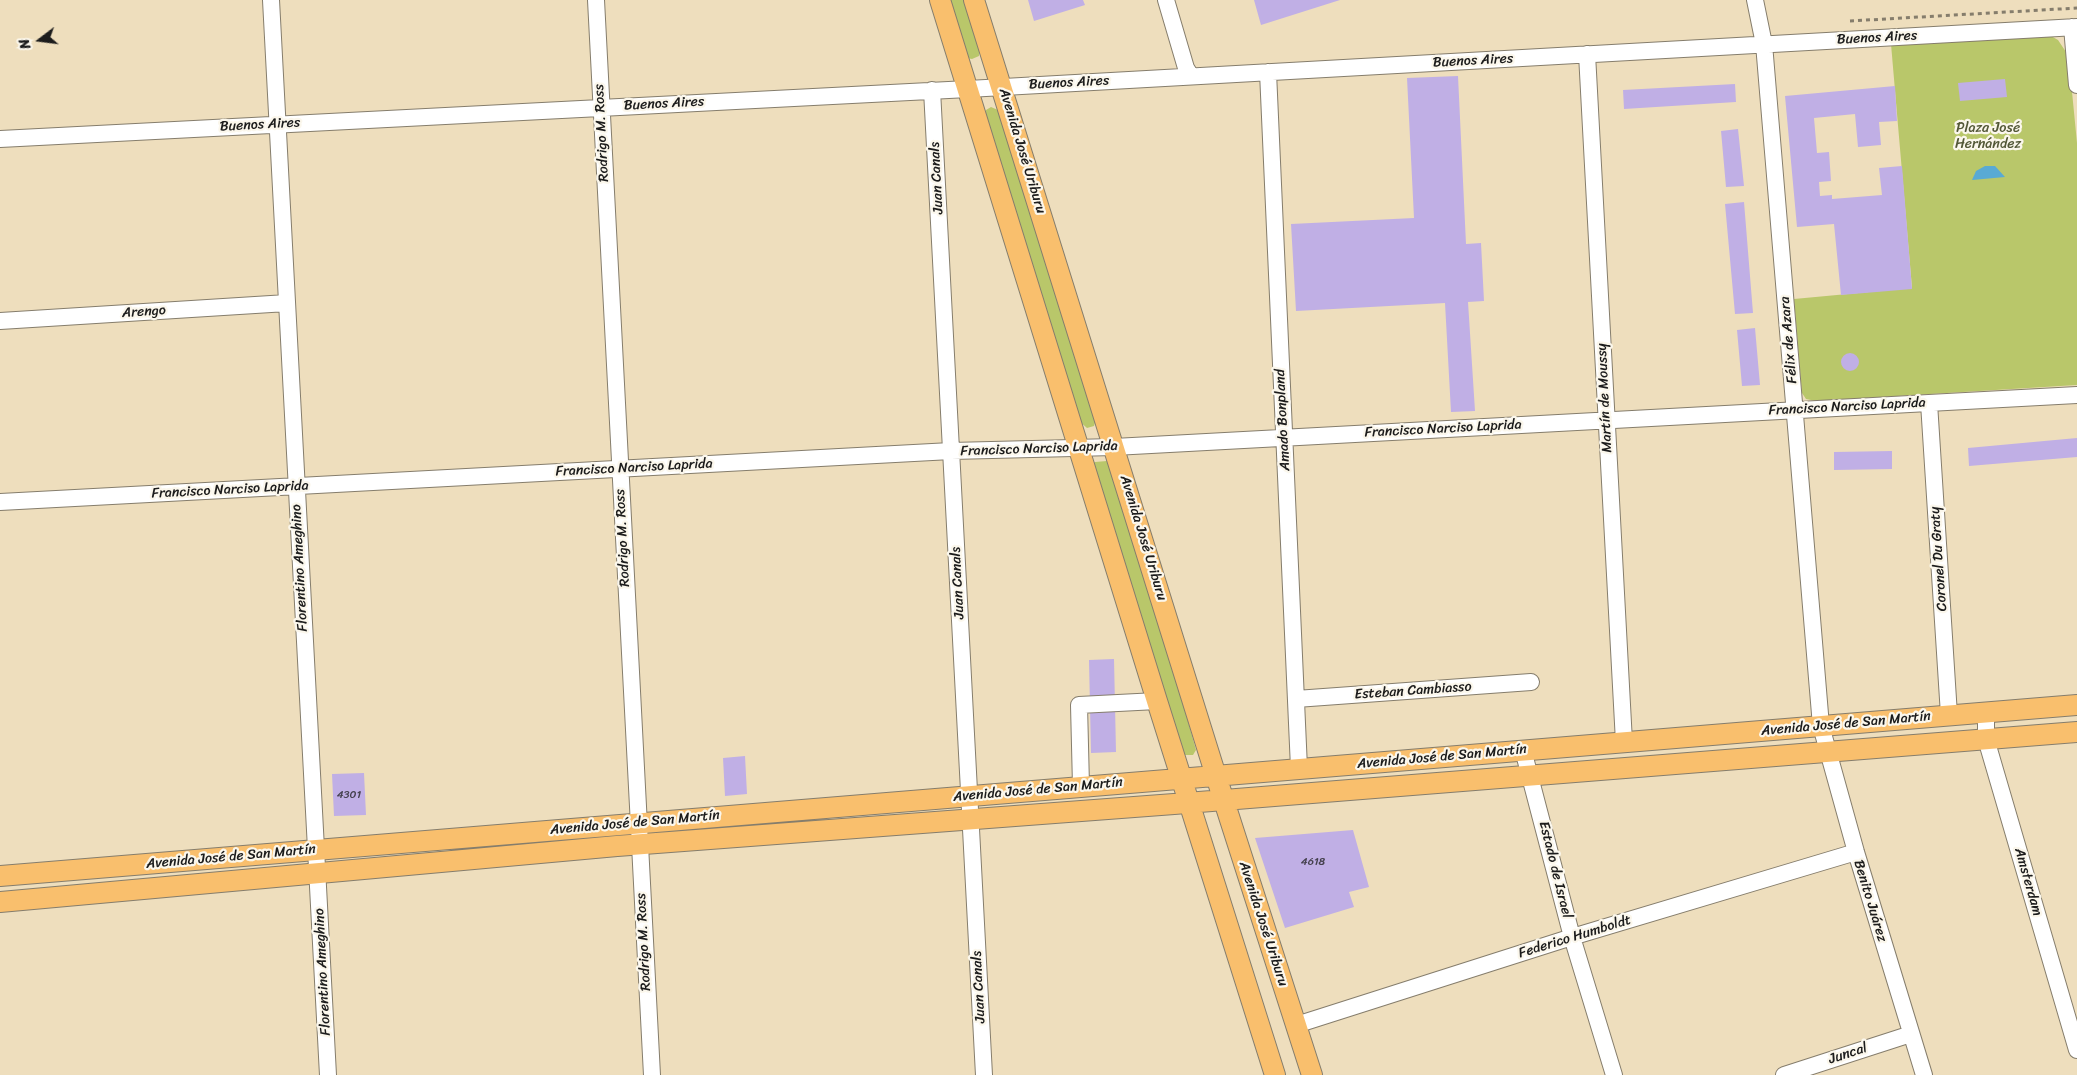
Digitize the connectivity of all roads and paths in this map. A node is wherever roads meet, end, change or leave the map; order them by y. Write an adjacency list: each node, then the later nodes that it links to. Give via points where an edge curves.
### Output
1 (271, 0): 17 (street, Florentino Ameghino)
2 (596, 0): 16 (street, Rodrigo M. Ross)
3 (940, 0): 14 (main road)
4 (974, 0): 13 (main road, Avenida José Uriburu)
5 (1166, 0): 11 (street)
6 (1755, 0): 8 (street, Félix de Azara)
7 (2074, 27): 8 (street, Buenos Aires); 12 (street)
8 (1764, 44): 9 (street, Buenos Aires); 23 (street, Félix de Azara)
9 (1587, 54): 10 (street, Buenos Aires); 24 (street, Martín de Moussy)
10 (1268, 72): 11 (street, Buenos Aires); 25 (street, Amado Bonpland)
11 (1191, 76): 13 (street, Buenos Aires)
12 (2077, 85)
13 (1002, 87): 14 (street, Buenos Aires); 27 (main road, Avenida José Uriburu)
14 (968, 89): 15 (street, Buenos Aires); 26 (main road)
15 (932, 90): 16 (street, Buenos Aires); 28 (street, Juan Canals)
16 (601, 108): 17 (street, Buenos Aires); 29 (street, Rodrigo M. Ross)
17 (277, 125): 18 (street, Buenos Aires); 19 (street, Florentino Ameghino)
18 (0, 139)
19 (287, 303): 20 (street, Arengo); 30 (street, Florentino Ameghino)
20 (0, 321)
21 (2077, 395): 22 (street, Francisco Narciso Laprida)
22 (1929, 403): 23 (street, Francisco Narciso Laprida); 37 (street, Coronel Du Graty)
23 (1794, 410): 24 (street, Francisco Narciso Laprida); 38 (street, Félix de Azara)
24 (1607, 420): 25 (street, Francisco Narciso Laprida); 41 (street, Martín de Moussy)
25 (1284, 438): 27 (street, Francisco Narciso Laprida); 33 (street, Amado Bonpland)
26 (1078, 447): 27 (street, Francisco Narciso Laprida); 28 (street, Francisco Narciso Laprida); 34 (main road)
27 (1114, 447): 45 (main road, Avenida José Uriburu)
28 (951, 452): 29 (street, Francisco Narciso Laprida); 49 (street, Juan Canals)
29 (620, 469): 30 (street, Francisco Narciso Laprida); 53 (street, Rodrigo M. Ross)
30 (296, 486): 31 (street, Francisco Narciso Laprida); 55 (street, Florentino Ameghino)
31 (0, 502)
32 (1531, 682): 33 (street, Esteban Cambiasso)
33 (1296, 699): 44 (street, Amado Bonpland)
34 (1157, 701): 47 (main road); 48 (street, via 1079,705)
35 (2077, 705): 36 (main road, Avenida José de San Martín)
36 (1986, 712): 37 (main road, Avenida José de San Martín); 40 (street, Amsterdam)
37 (1949, 715): 38 (main road, Avenida José de San Martín)
38 (1820, 726): 41 (main road, Avenida José de San Martín); 43 (street, Benito Juárez)
39 (2077, 732): 40 (main road, Avenida José de San Martín)
40 (1986, 739): 43 (main road, Avenida José de San Martín); 63 (street, Amsterdam)
41 (1624, 742): 42 (main road, Avenida José de San Martín)
42 (1523, 750): 44 (main road, Avenida José de San Martín); 46 (street, Estado de Israel)
43 (1828, 752): 46 (main road, Avenida José de San Martín); 56 (street, Benito Juárez)
44 (1298, 768): 45 (main road, Avenida José de San Martín)
45 (1216, 776): 47 (main road, Avenida José de San Martín); 50 (main road, Avenida José Uriburu)
46 (1530, 776): 50 (main road, Avenida José de San Martín); 60 (street, Estado de Israel)
47 (1181, 778): 48 (main road, Avenida José de San Martín); 51 (main road)
48 (1081, 786): 49 (main road, Avenida José de San Martín)
49 (969, 796): 52 (street, Juan Canals); 53 (main road, Avenida José de San Martín)
50 (1224, 800): 51 (main road, Avenida José de San Martín); 61 (main road, Avenida José Uriburu)
51 (1189, 803): 52 (main road, Avenida José de San Martín); 67 (main road)
52 (970, 819): 54 (main road, Avenida José de San Martín); 66 (street, Juan Canals)
53 (638, 822): 54 (street, Rodrigo M. Ross); 55 (main road, Avenida José de San Martín)
54 (639, 844): 57 (main road, Avenida José de San Martín); 65 (street, Rodrigo M. Ross)
55 (315, 850): 57 (street, Florentino Ameghino); 58 (main road, Avenida José de San Martín)
56 (1856, 852): 60 (street, Federico Humboldt); 62 (street, Benito Juárez)
57 (318, 872): 59 (main road, Avenida José de San Martín); 64 (street, Florentino Ameghino)
58 (0, 876)
59 (0, 902)
60 (1572, 937): 61 (street, Federico Humboldt); 69 (street, Estado de Israel)
61 (1296, 1024): 68 (main road, Avenida José Uriburu)
62 (1911, 1034): 70 (street, Juncal); 71 (street, Benito Juárez)
63 (2077, 1050)
64 (328, 1075)
65 (652, 1075)
66 (984, 1075)
67 (1274, 1075)
68 (1312, 1075)
69 (1614, 1075)
70 (1784, 1075)
71 (1924, 1075)

